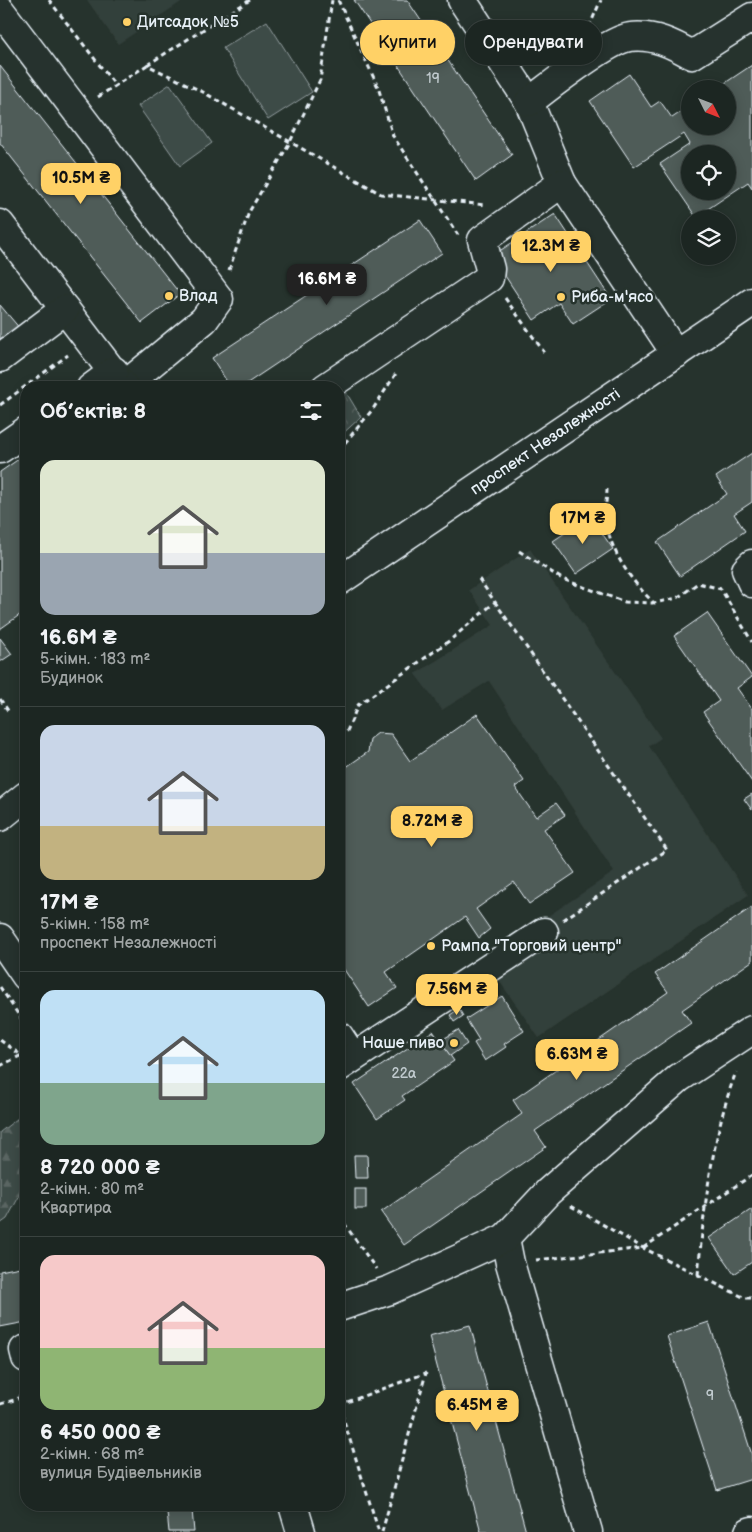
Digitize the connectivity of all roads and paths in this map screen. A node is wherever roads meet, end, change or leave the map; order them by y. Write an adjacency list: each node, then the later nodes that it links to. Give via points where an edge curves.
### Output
1 (49, 0): 9 (path)
2 (250, 0): 8 (path)
3 (332, 0): 12 (path, via 320,80)
4 (338, 0): 14 (path, via 378,87 393,136)
5 (462, 0): 10 (main road)
6 (0, 10): 11 (main road)
7 (752, 16): 10 (main road, via 692,55 672,44 648,37 628,37)
8 (147, 65): 9 (path); 12 (path, via 203,92)
9 (115, 85): 11 (path)
10 (529, 102): 13 (main road)
11 (78, 111): 19 (main road)
12 (290, 142): 14 (path, via 381,194); 19 (path, via 249,212)
13 (562, 183): 18 (main road, via 482,240 490,269); 24 (main road)
14 (434, 200): 15 (path); 17 (path)
15 (489, 206)
16 (0, 224): 21 (main road)
17 (461, 240)
18 (489, 278): 23 (path); 29 (main road)
19 (219, 299): 28 (main road, via 204,320)
20 (752, 302): 24 (main road, проспект Незалежності)
21 (65, 309): 22 (main road); 25 (main road)
22 (89, 340): 27 (path); 28 (main road)
23 (544, 352)
24 (676, 354): 38 (main road, проспект Незалежності)
25 (0, 358)
26 (398, 370): 33 (path, via 373,409)
27 (33, 381)
28 (121, 381)
29 (335, 381)
30 (20, 390): 31 (path)
31 (0, 405)
32 (20, 435): 34 (main road)
33 (345, 443)
34 (0, 448)
35 (608, 489): 42 (path, via 605,519 613,549 639,589)
36 (519, 551): 42 (path, via 562,579 625,602)
37 (752, 564): 40 (main road, via 746,570)
38 (345, 577)
39 (479, 579): 41 (path)
40 (752, 583)
41 (495, 602): 46 (path, via 449,641 358,704); 49 (path, via 667,850)
42 (654, 604): 43 (path, via 677,598 698,583 721,589)
43 (752, 642)
44 (0, 699): 45 (path)
45 (9, 712)
46 (345, 732)
47 (20, 801): 48 (main road)
48 (0, 817)
49 (544, 932): 56 (main road)
50 (0, 938): 51 (main road)
51 (20, 967)
52 (0, 988): 53 (path)
53 (20, 1017)
54 (751, 1031): 61 (main road, via 679,1078); 62 (path, via 733,1079)
55 (0, 1040): 57 (path)
56 (345, 1052)
57 (20, 1054)
58 (20, 1056): 59 (path)
59 (0, 1066)
60 (752, 1175): 62 (path)
61 (548, 1192): 64 (path); 65 (main road)
62 (704, 1208): 64 (path); 66 (path)
63 (345, 1225): 67 (path)
64 (643, 1248): 65 (path); 66 (path)
65 (507, 1250): 67 (main road); 77 (main road)
66 (698, 1275): 68 (path, via 745,1298)
67 (390, 1290): 69 (main road)
68 (752, 1298)
69 (345, 1305)
70 (20, 1396): 72 (path)
71 (345, 1403): 76 (path, via 426,1373)
72 (0, 1404)
73 (345, 1423): 76 (path)
74 (295, 1511): 75 (main road)
75 (301, 1532)
76 (381, 1532)
77 (588, 1532)

